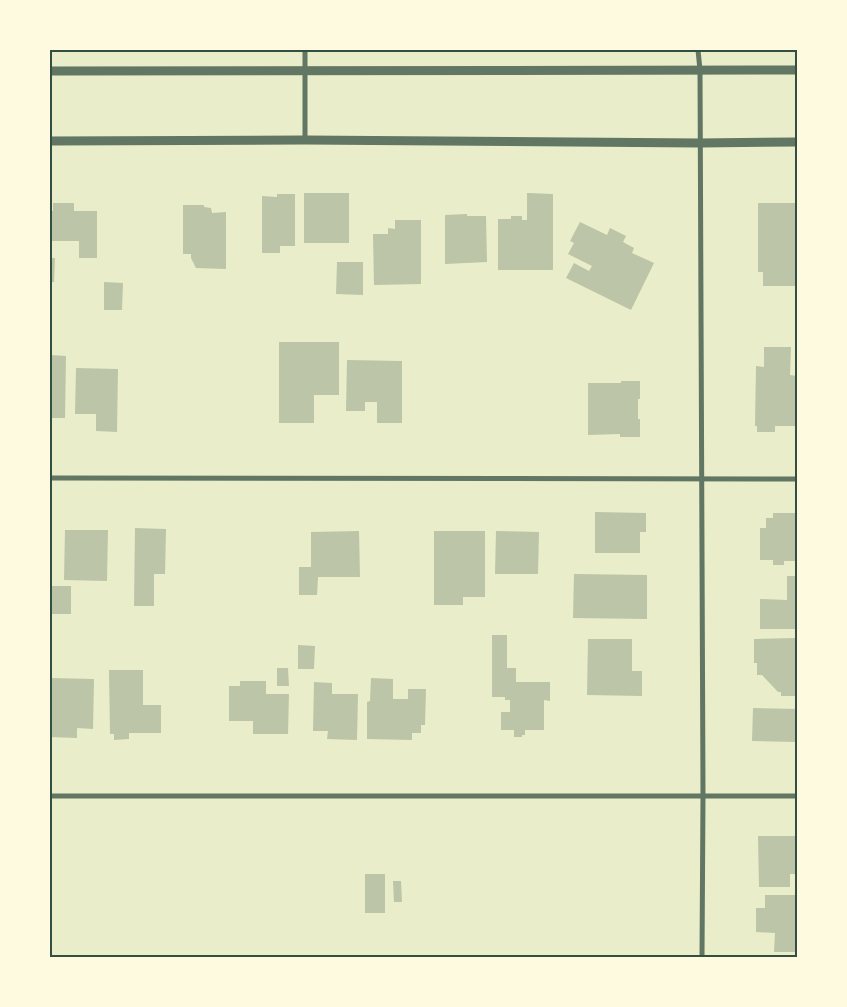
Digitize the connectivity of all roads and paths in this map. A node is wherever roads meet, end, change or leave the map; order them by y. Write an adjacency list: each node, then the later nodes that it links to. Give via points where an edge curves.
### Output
1 (305, 50): 3 (street)
2 (698, 50): 4 (street)
3 (305, 70): 4 (street); 6 (street); 8 (street)
4 (700, 70): 5 (street); 10 (street)
5 (797, 70)
6 (50, 72)
7 (50, 140): 8 (street)
8 (305, 140): 10 (street)
9 (797, 142): 10 (street)
10 (700, 143): 12 (street)
11 (50, 478): 12 (street)
12 (702, 479): 13 (street); 14 (street)
13 (797, 479)
14 (703, 795): 15 (street); 16 (street); 17 (street)
15 (50, 796)
16 (797, 796)
17 (702, 957)

